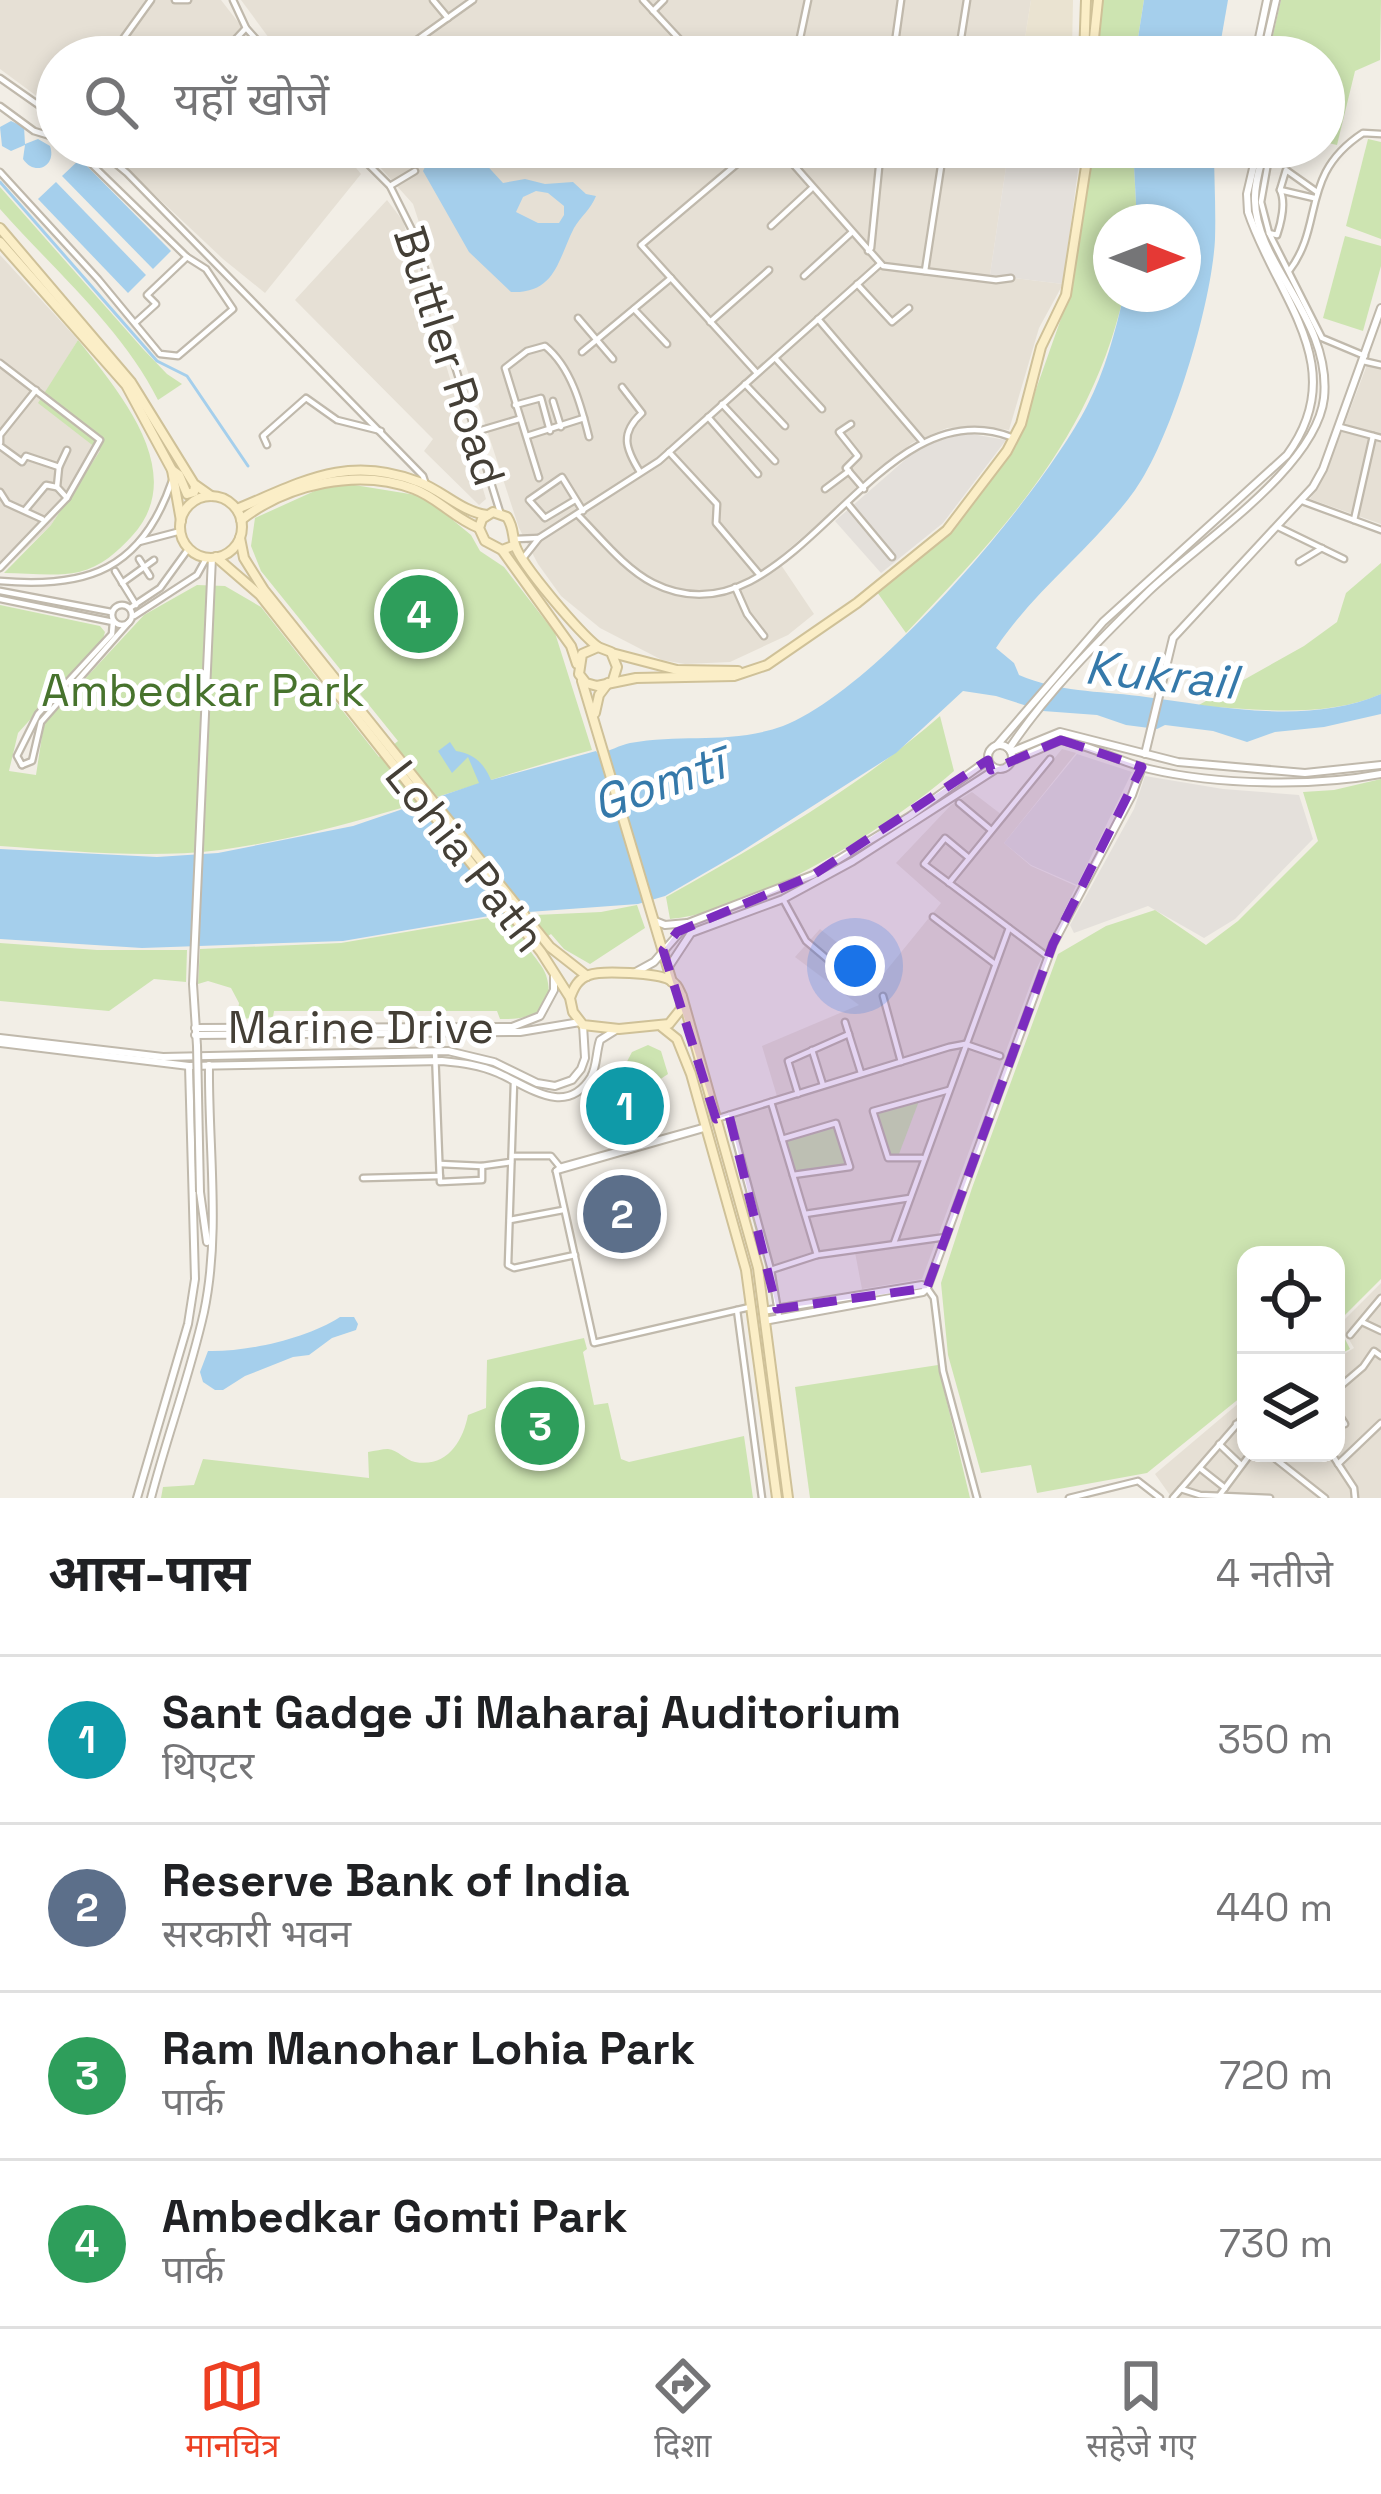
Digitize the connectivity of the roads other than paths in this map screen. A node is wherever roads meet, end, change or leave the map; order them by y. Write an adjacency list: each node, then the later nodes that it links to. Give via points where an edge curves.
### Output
1 (151, 0): 18 (street)
2 (175, 0): 3 (street)
3 (188, 0)
4 (233, 0): 17 (street)
5 (433, 0): 16 (street)
6 (473, 0): 16 (street)
7 (643, 0): 15 (street)
8 (664, 0): 15 (street)
9 (808, 0): 23 (street)
10 (901, 0): 24 (street)
11 (967, 0): 25 (street)
12 (1086, 0): 26 (main road)
13 (1098, 0): 27 (main road)
14 (1272, 0): 28 (street)
15 (653, 11): 22 (street)
16 (448, 18): 21 (street)
17 (246, 28): 19 (street); 20 (street)
18 (125, 36)
19 (239, 36)
20 (253, 36)
21 (423, 36)
22 (676, 36)
23 (800, 36)
24 (896, 36)
25 (961, 36)
26 (1088, 36)
27 (1092, 36)
28 (1263, 36)
29 (0, 78): 30 (street)
30 (36, 103)
31 (0, 106): 32 (street)
32 (36, 132)
33 (1381, 134): 34 (street, via 1363,133)
34 (1345, 146)
35 (96, 168): 60 (street)
36 (122, 168): 99 (street)
37 (372, 168): 48 (street, Buttler Road)
38 (733, 168): 66 (street, via 641,245)
39 (796, 168): 49 (street)
40 (879, 168): 59 (street)
41 (941, 168): 64 (street)
42 (1086, 168): 105 (main road, via 1066,295)
43 (1255, 168): 168 (street, via 1248,212 1305,338 1312,412 1287,455)
44 (1267, 168): 55 (street, via 1261,202)
45 (1329, 168): 51 (street)
46 (415, 171): 48 (street)
47 (0, 172): 75 (street)
48 (390, 186): 101 (street, Buttler Road, via 415,236)
49 (813, 188): 52 (street); 54 (street)
50 (1280, 190): 51 (street); 51 (street, via 1286,170); 56 (street)
51 (1316, 195): 63 (street)
52 (771, 226)
53 (0, 228): 118 (main road, via 131,382)
54 (851, 232): 59 (street); 65 (street)
55 (1268, 233): 56 (street); 63 (street)
56 (1277, 235): 57 (street)
57 (1287, 239)
58 (0, 242): 114 (main road, via 126,385)
59 (868, 251): 61 (street)
60 (187, 257): 75 (street, via 147,295 156,304); 75 (street, via 206,269 232,309 178,356 160,354)
61 (880, 264): 64 (street); 68 (street)
62 (769, 270): 74 (street)
63 (1289, 271): 80 (street, via 1322,338)
64 (925, 272): 67 (street)
65 (804, 276)
66 (671, 278): 71 (street); 74 (street)
67 (1011, 278)
68 (857, 284): 69 (street, via 892,322); 73 (street)
69 (909, 308)
70 (1381, 308): 80 (street)
71 (634, 309): 76 (street); 77 (street)
72 (578, 318): 76 (street)
73 (818, 319): 79 (street); 106 (street)
74 (710, 322): 84 (street)
75 (135, 323)
76 (597, 339): 78 (street); 81 (street)
77 (667, 344)
78 (582, 352)
79 (775, 358): 84 (street); 91 (street)
80 (1364, 358): 82 (street); 98 (street)
81 (613, 359)
82 (1381, 365)
83 (2, 368): 87 (street)
84 (757, 373): 85 (street)
85 (745, 384): 89 (street); 96 (street)
86 (622, 387): 115 (street, via 642,413 626,436)
87 (36, 391): 107 (street); 125 (street, via 100,440)
88 (553, 400): 97 (street)
89 (722, 404): 92 (street); 111 (street)
90 (515, 405): 93 (street, via 505,368 545,346 559,357); 94 (street); 100 (street, via 541,398)
91 (822, 409)
92 (708, 417): 110 (street); 116 (street)
93 (584, 418): 97 (street); 103 (street)
94 (519, 419): 101 (street); 102 (street)
95 (851, 424): 113 (street, via 839,432 858,456)
96 (785, 426)
97 (561, 427): 100 (street)
98 (1339, 427): 104 (street); 127 (street)
99 (381, 431): 108 (street, via 337,420 306,398 268,428); 119 (street)
100 (550, 431): 102 (street)
101 (475, 433): 133 (street, Buttler Road)
102 (525, 436): 117 (street)
103 (589, 437)
104 (1377, 437): 138 (street)
105 (1014, 438): 106 (street, via 967,429); 178 (main road, via 947,530 793,650)
106 (922, 441): 122 (street)
107 (0, 445): 112 (street, via 22,462 26,456)
108 (267, 445)
109 (67, 450): 112 (street)
110 (669, 452): 115 (street); 162 (street, via 717,505 716,523)
111 (775, 461)
112 (59, 467): 120 (street)
113 (849, 471): 121 (street); 122 (street)
114 (173, 473): 118 (main road, via 187,494); 139 (main road); 145 (street)
115 (640, 473): 134 (street)
116 (758, 474)
117 (539, 478)
118 (194, 484): 124 (main road)
119 (426, 484): 131 (main road, via 341,470); 135 (main road)
120 (56, 487): 125 (street); 130 (street, via 46,485)
121 (826, 489)
122 (864, 489): 129 (street)
123 (0, 492): 128 (street)
124 (211, 496): 131 (main road); 139 (main road, via 195,500)
125 (68, 498): 136 (street)
126 (575, 500): 126 (street, via 562,477 529,500 544,518); 134 (street)
127 (1301, 500): 138 (street); 140 (street)
128 (8, 503): 130 (street); 132 (street)
129 (847, 503): 152 (street); 162 (street)
130 (26, 509): 136 (street)
131 (237, 509): 137 (main road)
132 (0, 510)
133 (500, 512): 135 (main road); 146 (main road)
134 (581, 513): 144 (street); 166 (street, via 648,581 694,593)
135 (487, 515): 141 (main road)
136 (45, 520): 159 (street)
137 (242, 520): 141 (main road, via 309,487 360,480 414,489); 143 (main road)
138 (1354, 520): 142 (street)
139 (181, 526): 145 (street); 147 (main road)
140 (1278, 527): 148 (street); 182 (street, via 1173,638)
141 (479, 528): 149 (main road)
142 (1381, 530)
143 (240, 538): 150 (main road); 188 (main road, Lohia Path, via 265,590)
144 (539, 538): 146 (street); 151 (street)
145 (140, 542): 164 (street, via 87,577)
146 (516, 542): 149 (main road); 151 (main road)
147 (189, 548): 150 (main road); 169 (street, via 160,589)
148 (1322, 548): 154 (street); 156 (street)
149 (502, 550): 177 (main road, via 571,646)
150 (211, 557): 171 (street); 188 (main road, Lohia Path, via 260,596); 219 (street)
151 (524, 557): 174 (main road)
152 (892, 557)
153 (139, 559): 158 (street)
154 (1344, 559)
155 (154, 560): 158 (street)
156 (1299, 562)
157 (128, 565): 161 (street)
158 (145, 567): 161 (street); 163 (street)
159 (0, 568)
160 (115, 571): 165 (street)
161 (134, 575): 165 (street)
162 (761, 575): 166 (street)
163 (150, 576)
164 (0, 581)
165 (122, 583): 169 (street)
166 (735, 587): 173 (street)
167 (0, 595): 170 (street); 172 (street)
168 (1136, 598): 181 (street, via 1103,622); 183 (street)
169 (133, 606): 170 (street); 171 (street)
170 (111, 612): 172 (street)
171 (132, 620): 172 (street); 176 (street)
172 (113, 622): 176 (street)
173 (764, 637)
174 (598, 647): 175 (main road); 177 (main road, via 586,650)
175 (611, 652): 178 (main road, via 677,670); 179 (main road, via 617,668)
176 (98, 654): 176 (street, via 40,722 32,761 22,765 17,756 28,727)
177 (579, 670): 179 (main road, via 591,685); 180 (main road)
178 (740, 671): 179 (main road)
179 (610, 682): 180 (main road)
180 (595, 720): 199 (main road)
181 (997, 746): 183 (street); 186 (street)
182 (1146, 752): 184 (street); 187 (street)
183 (1010, 754): 184 (street, via 1061,740); 190 (street, via 1006,768)
184 (1124, 754): 189 (street)
185 (1051, 759): 194 (street)
186 (988, 760): 190 (street); 200 (street, via 813,874)
187 (1168, 760): 191 (street, via 1305,773); 192 (street)
188 (400, 764): 202 (main road, Lohia Path)
189 (1142, 767): 192 (street); 204 (street)
190 (996, 769): 197 (street)
191 (1381, 769): 192 (street, via 1335,782)
192 (1165, 772)
193 (959, 803): 194 (street)
194 (992, 831): 195 (street)
195 (969, 859): 196 (street); 196 (street, via 945,838 923,864)
196 (949, 883): 201 (street)
197 (783, 899): 207 (street, via 691,933); 211 (street, via 806,941)
198 (933, 917): 206 (street)
199 (656, 920): 200 (street); 203 (main road)
200 (688, 923): 203 (street)
201 (1009, 928): 204 (street); 206 (street)
202 (546, 950): 205 (main road, Lohia Path); 209 (main road, Lohia Path)
203 (663, 950): 207 (main road); 208 (street)
204 (1048, 957): 256 (street)
205 (551, 964): 214 (main road, Lohia Path); 219 (street, Marine Drive, via 549,1004 512,1027)
206 (995, 964): 222 (street)
207 (668, 968): 210 (main road)
208 (630, 974): 209 (main road); 210 (main road)
209 (586, 976): 214 (main road)
210 (672, 982): 212 (main road)
211 (863, 990)
212 (682, 996): 217 (main road, via 678,1015); 239 (main road)
213 (883, 996): 229 (street)
214 (570, 998): 216 (main road, Lohia Path)
215 (845, 1022): 220 (street)
216 (581, 1023): 218 (main road); 219 (street, Marine Drive, via 520,1032); 224 (street, Marine Drive, via 584,1063 562,1085)
217 (662, 1027): 218 (main road); 239 (main road, via 677,1039)
218 (619, 1029): 233 (street, Marine Drive, via 600,1040 592,1076 572,1094 546,1097)
219 (196, 1032): 250 (street, bridge)
220 (849, 1034): 223 (street); 232 (street)
221 (0, 1041): 226 (street, Marine Drive); 231 (street, Marine Drive)
222 (965, 1045): 227 (street); 229 (street); 235 (street)
223 (812, 1050): 234 (street); 236 (street, via 788,1061)
224 (435, 1051): 225 (street, Marine Drive); 228 (street)
225 (209, 1055): 226 (street, Marine Drive); 230 (street)
226 (188, 1056): 231 (street)
227 (1000, 1056)
228 (436, 1061): 230 (street, Marine Drive); 233 (street, Marine Drive); 244 (street)
229 (901, 1062): 232 (street)
230 (209, 1065): 231 (street, Marine Drive); 260 (street)
231 (189, 1066): 253 (street)
232 (861, 1074): 234 (street)
233 (514, 1082): 243 (street)
234 (824, 1086): 236 (street)
235 (949, 1090): 242 (street); 242 (street, via 873,1112 888,1159)
236 (797, 1094): 237 (street)
237 (771, 1102): 238 (street); 241 (street)
238 (729, 1115): 239 (street); 261 (street)
239 (710, 1123): 240 (main road); 246 (street)
240 (716, 1136): 264 (main road); 267 (main road, via 758,1268)
241 (782, 1139): 248 (street); 248 (street, via 836,1123 850,1167)
242 (924, 1158): 251 (street)
243 (512, 1159): 245 (street); 246 (street, via 551,1156); 255 (street)
244 (440, 1164): 245 (street); 247 (street)
245 (482, 1166): 247 (street, via 482,1180 440,1182)
246 (558, 1169): 252 (street)
247 (440, 1175): 249 (street)
248 (793, 1175): 254 (street)
249 (363, 1178)
250 (200, 1192): 253 (street); 260 (street)
251 (910, 1198): 254 (street); 257 (street)
252 (565, 1210): 255 (street); 259 (street)
253 (196, 1214): 284 (street, via 192,1303)
254 (805, 1214): 258 (street)
255 (510, 1220): 259 (street, via 508,1265)
256 (946, 1237): 257 (street); 262 (street)
257 (894, 1243): 258 (street)
258 (818, 1255): 261 (street)
259 (575, 1256): 265 (street, via 594,1343)
260 (209, 1264): 285 (street, via 204,1312)
261 (771, 1270): 266 (street)
262 (927, 1288): 266 (street); 289 (street)
263 (1381, 1298): 268 (street)
264 (752, 1306): 265 (street); 287 (main road)
265 (737, 1310): 286 (street)
266 (778, 1313): 267 (street)
267 (764, 1316): 288 (main road)
268 (1362, 1322): 269 (street); 270 (street)
269 (1381, 1331)
270 (1350, 1335)
271 (1381, 1356): 272 (street, via 1374,1351)
272 (1345, 1382)
273 (1381, 1423): 278 (street)
274 (1236, 1424): 275 (street)
275 (1219, 1444): 279 (street); 280 (street)
276 (1245, 1462): 279 (street)
277 (1279, 1462): 293 (street)
278 (1338, 1464): 294 (street)
279 (1242, 1466): 281 (street)
280 (1199, 1468): 281 (street); 282 (street)
281 (1225, 1488): 283 (street)
282 (1177, 1495): 283 (street)
283 (1219, 1496): 292 (street)
284 (137, 1498)
285 (151, 1498)
286 (762, 1498)
287 (777, 1498)
288 (788, 1498)
289 (977, 1498)
290 (1069, 1498): 291 (street, via 1138,1481)
291 (1160, 1498)
292 (1270, 1498)
293 (1325, 1498)
294 (1355, 1498)

